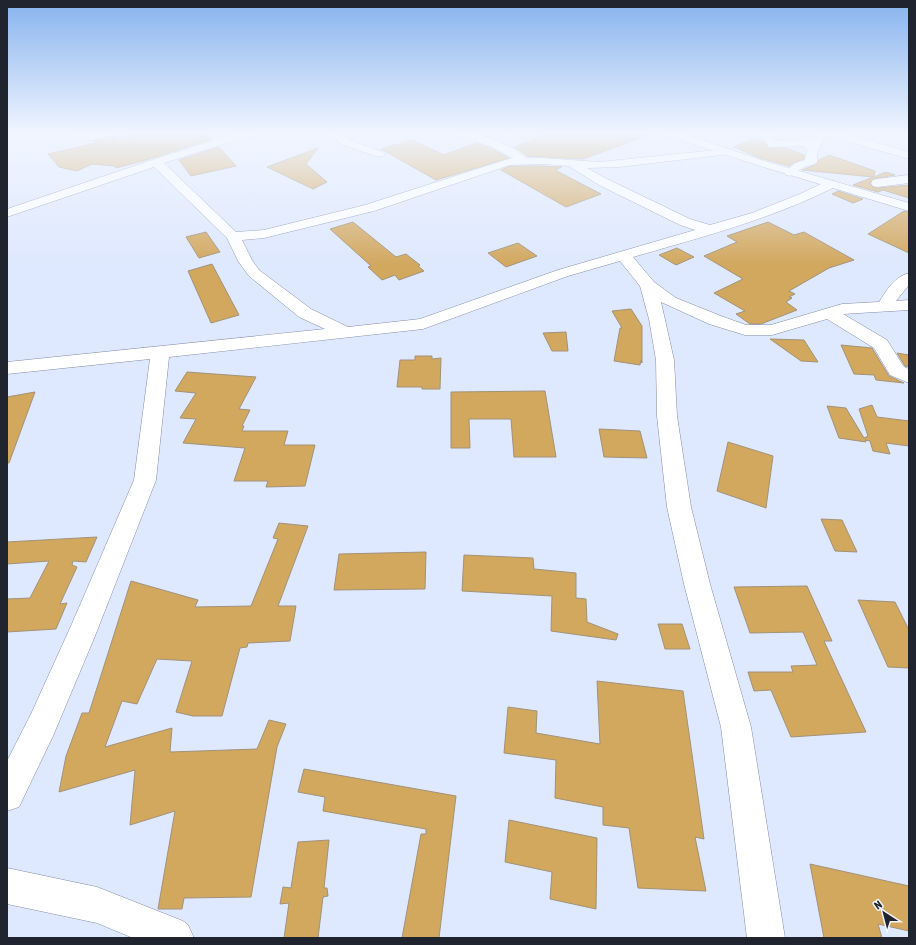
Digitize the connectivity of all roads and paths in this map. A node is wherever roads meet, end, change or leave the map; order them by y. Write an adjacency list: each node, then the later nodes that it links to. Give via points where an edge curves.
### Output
1 (112, 177): 10 (street)
2 (172, 177): 12 (street)
3 (462, 177): 12 (street, via 369,208 264,234)
4 (594, 177): 11 (street, via 686,222)
5 (807, 177): 8 (street)
6 (909, 179): 7 (street)
7 (877, 183)
8 (831, 184): 9 (street); 11 (street, via 757,216)
9 (909, 207)
10 (7, 213)
11 (710, 230): 13 (street)
12 (233, 236): 19 (street, via 238,250 254,273 305,313)
13 (624, 256): 15 (street); 19 (street, via 563,273 423,324)
14 (909, 278): 17 (street, via 900,284)
15 (648, 286): 18 (street, via 670,301 745,330 772,330); 26 (street, via 665,360 667,416 679,507 736,726)
16 (909, 305): 17 (street)
17 (884, 306): 18 (street, via 842,309)
18 (829, 313): 22 (street, via 881,344 897,371)
19 (348, 333): 20 (street)
20 (157, 352): 21 (street); 23 (street, via 160,354 145,480 81,636 42,725)
21 (7, 368)
22 (909, 378)
23 (7, 795)
24 (7, 886): 25 (street, via 98,905)
25 (175, 938)
26 (766, 938)

